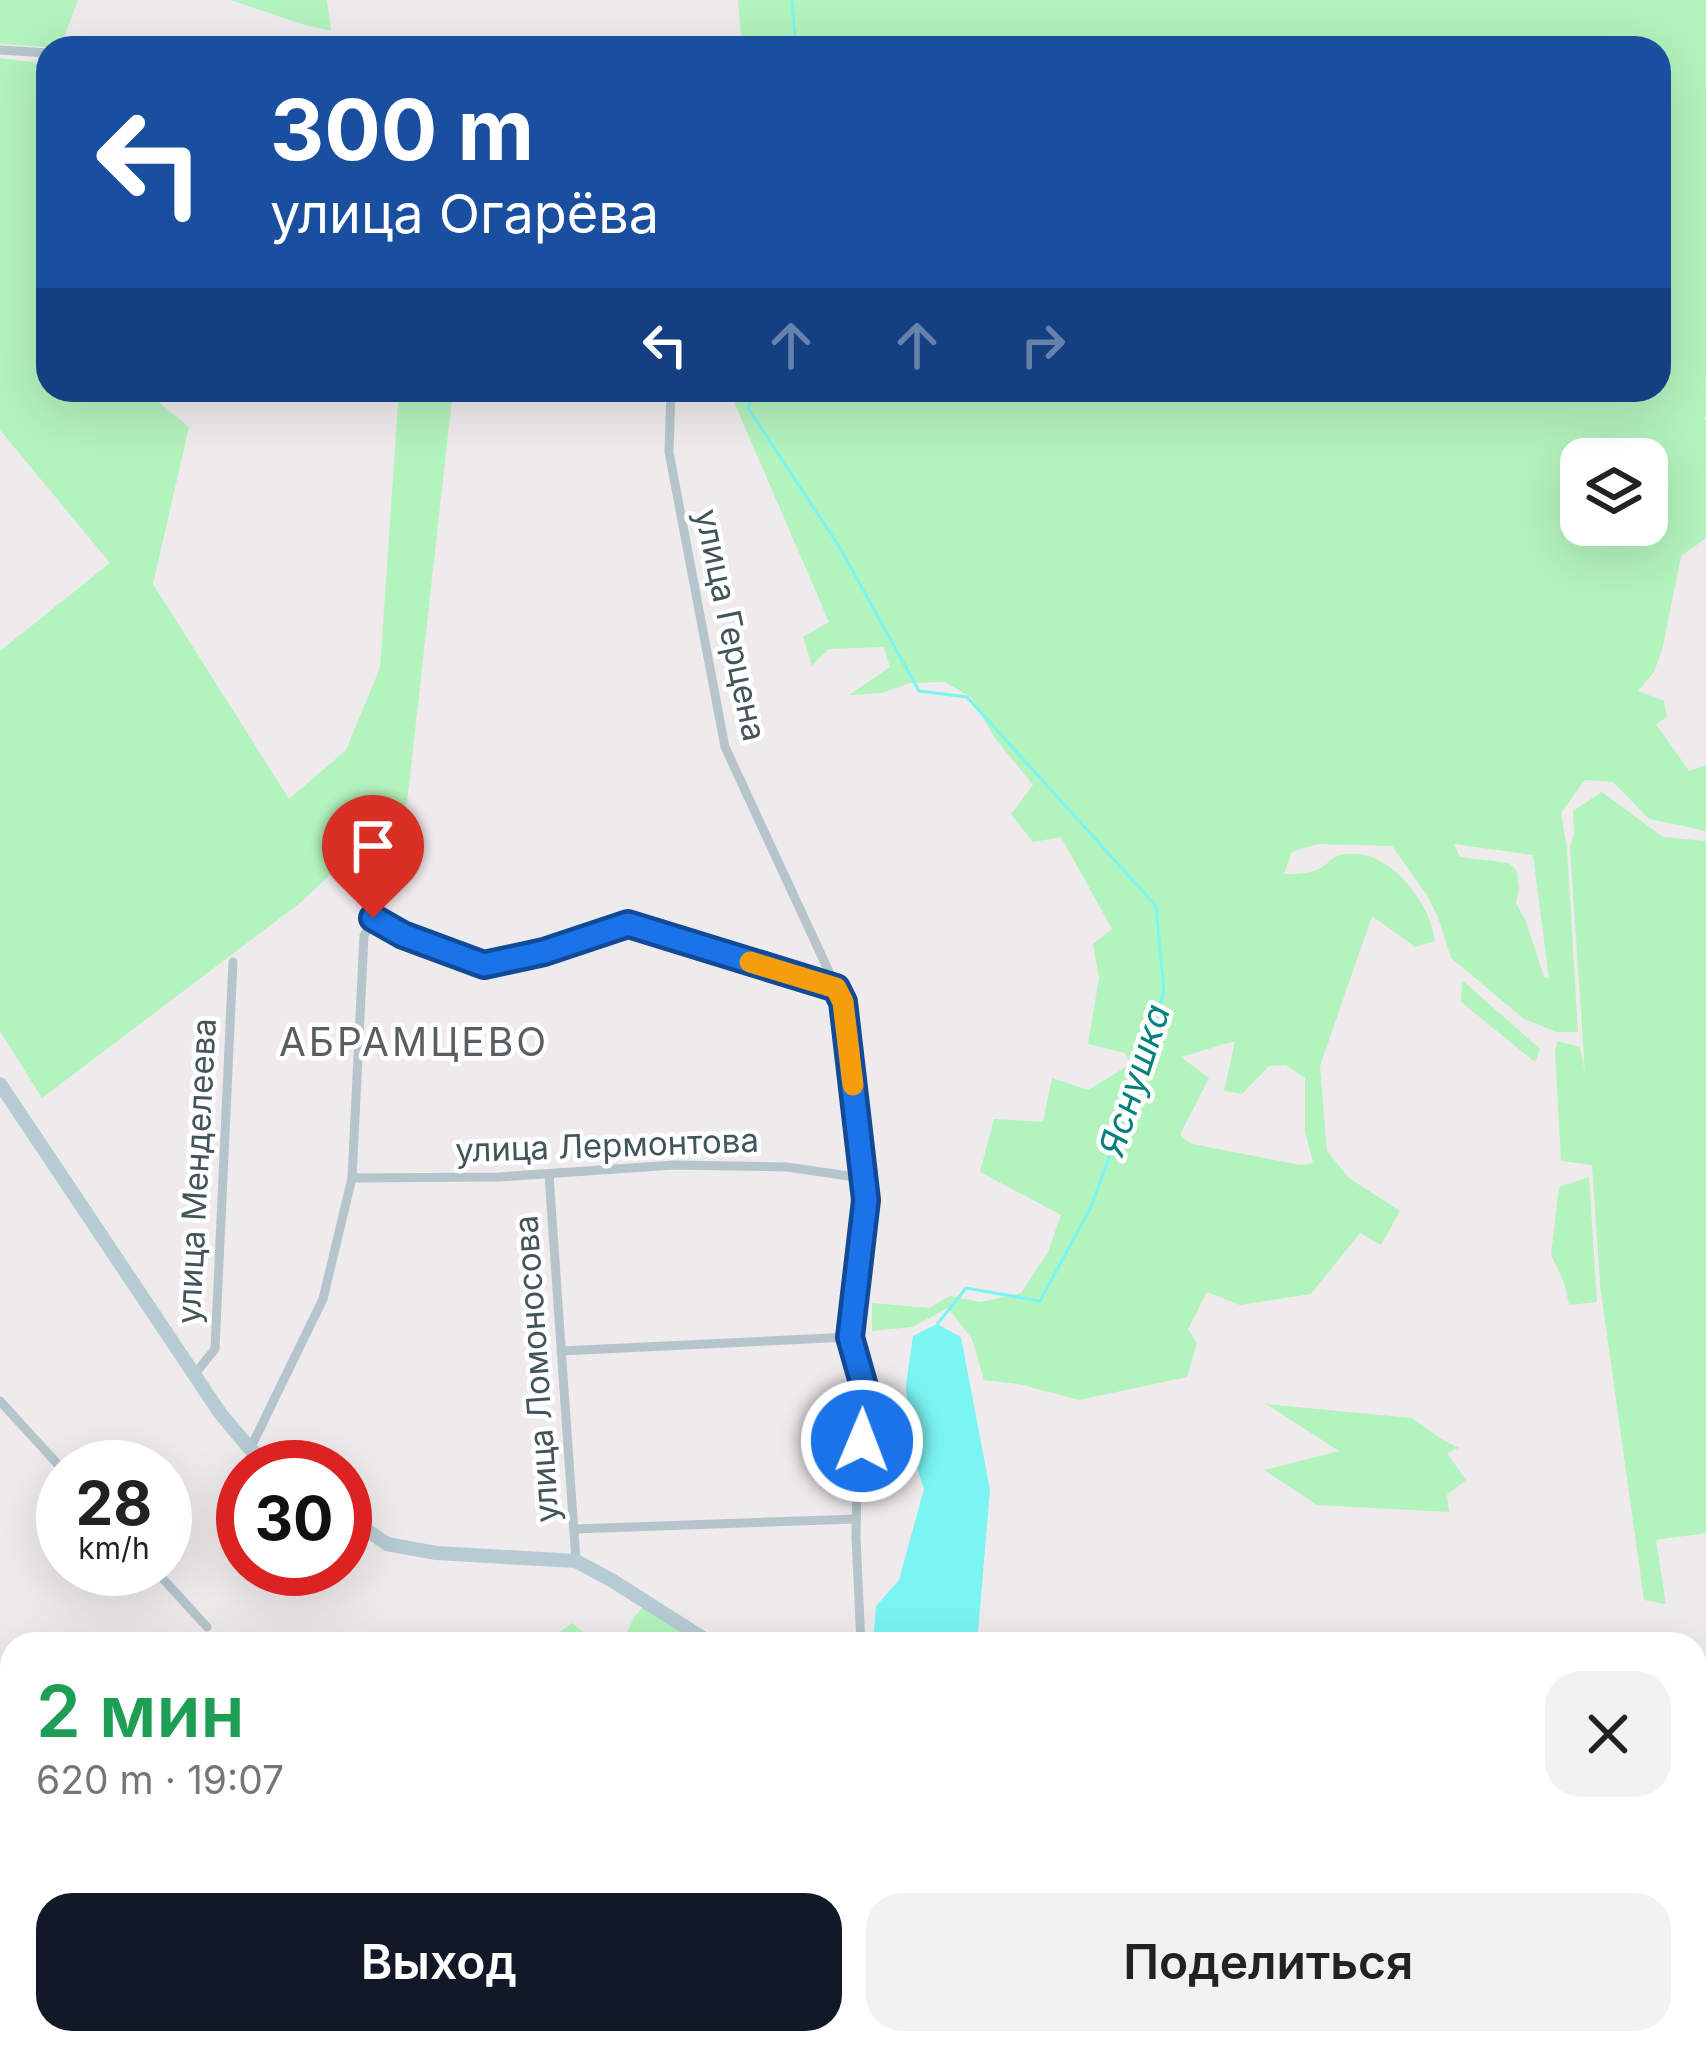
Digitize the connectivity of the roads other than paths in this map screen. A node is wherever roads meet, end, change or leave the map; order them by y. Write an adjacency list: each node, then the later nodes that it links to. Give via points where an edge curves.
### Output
1 (0, 50): 2 (street)
2 (36, 52)
3 (671, 402): 5 (street, улица Герцена, via 669,452 724,747)
4 (232, 962): 12 (street, улица Менделеева, via 215,1349)
5 (836, 988): 8 (street, via 628,924 484,965 373,918 364,936); 9 (street, улица Герцена)
6 (0, 1084): 12 (street)
7 (549, 1174): 8 (street, улица Лермонтова); 9 (street, улица Лермонтова, via 674,1165); 11 (street, улица Ломоносова)
8 (352, 1178): 16 (street, via 323,1299)
9 (862, 1178): 10 (street, улица Герцена)
10 (850, 1337): 11 (street); 17 (street, улица Герцена, via 867,1397)
11 (561, 1351): 18 (street, улица Ломоносова)
12 (194, 1375): 15 (street)
13 (0, 1401): 14 (street)
14 (36, 1440)
15 (242, 1440)
16 (254, 1440)
17 (856, 1519): 18 (street); 24 (street, улица Герцена)
18 (574, 1529): 20 (street, улица Ломоносова)
19 (372, 1534): 20 (street, via 436,1553)
20 (576, 1561): 23 (street)
21 (178, 1596): 22 (street)
22 (207, 1628)
23 (693, 1632)
24 (861, 1632)

